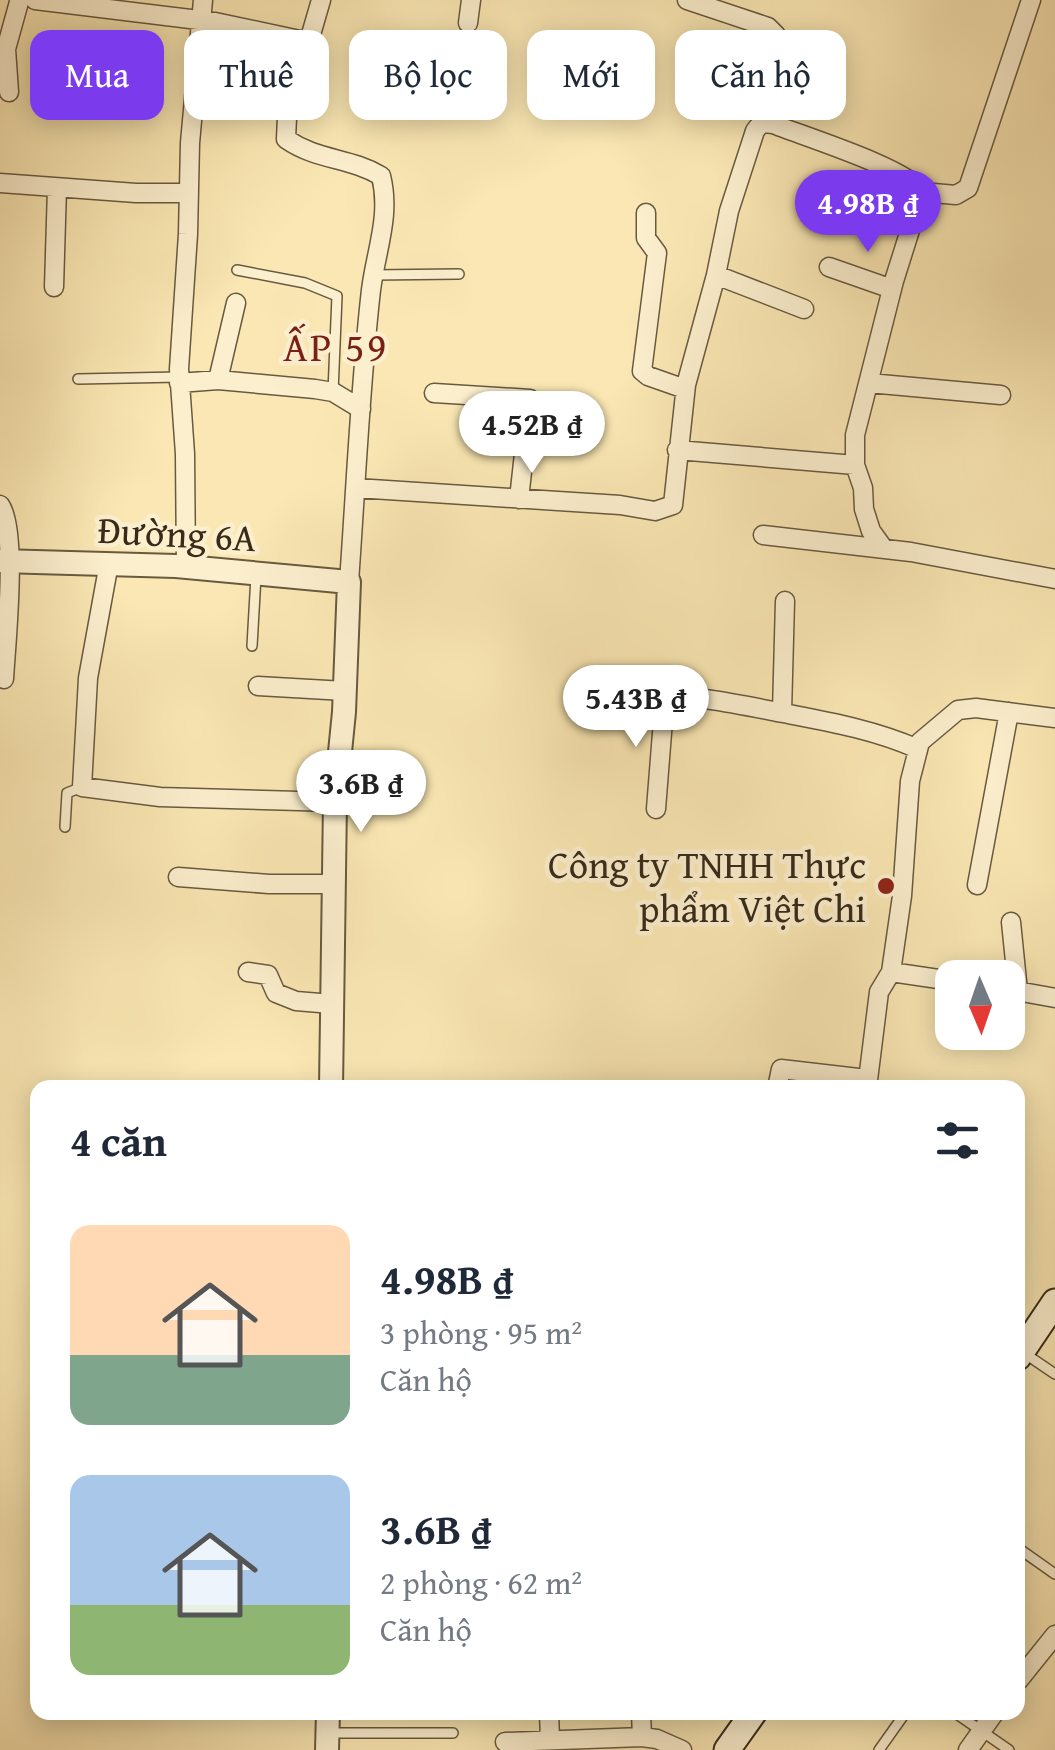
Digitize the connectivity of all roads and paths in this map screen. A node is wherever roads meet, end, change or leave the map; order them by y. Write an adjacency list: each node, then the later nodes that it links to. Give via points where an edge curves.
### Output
1 (204, 0): 7 (street)
2 (321, 0): 10 (street)
3 (472, 0): 8 (street)
4 (686, 0): 13 (street, via 776,35)
5 (1031, 0): 16 (street, via 968,188 956,195)
6 (22, 2): 7 (street); 11 (street, via 6,49)
7 (201, 21): 9 (street); 17 (street)
8 (468, 22)
9 (247, 30)
10 (312, 30)
11 (8, 92)
12 (287, 120): 23 (street, via 286,139 302,150 381,176 386,221)
13 (761, 123): 16 (street, via 888,168); 22 (street, via 729,211)
14 (0, 183): 15 (street)
15 (58, 188): 17 (street); 24 (street)
16 (922, 192): 25 (street)
17 (189, 193): 29 (street)
18 (646, 214): 32 (street, via 646,238 657,253 642,371)
19 (829, 267): 25 (street)
20 (237, 270): 33 (lane, via 337,296)
21 (459, 274): 23 (lane)
22 (716, 274): 27 (street); 32 (street)
23 (374, 275): 36 (street)
24 (54, 287)
25 (892, 288): 31 (street)
26 (236, 302): 30 (street)
27 (804, 309)
28 (78, 378): 29 (lane)
29 (179, 380): 30 (street); 46 (street)
30 (218, 380): 33 (street)
31 (869, 383): 35 (street); 38 (street, via 855,435)
32 (685, 389): 37 (street)
33 (333, 392): 36 (street)
34 (434, 393): 40 (street, via 530,399)
35 (1001, 396)
36 (361, 409): 39 (street)
37 (677, 450): 38 (street); 40 (street, via 673,505 655,511)
38 (855, 465): 43 (street, via 871,530)
39 (356, 488): 40 (street); 49 (street)
40 (519, 499)
41 (0, 505): 44 (street, via 6,514)
42 (763, 535): 43 (street)
43 (884, 549): 48 (street)
44 (5, 561): 45 (street, Đường 6A); 52 (street)
45 (109, 563): 46 (street, Đường 6A); 61 (street, via 88,678)
46 (186, 567): 47 (street, Đường 6A)
47 (256, 573): 49 (street, Đường 6A); 51 (lane)
48 (1055, 580)
49 (349, 582): 54 (street)
50 (785, 600): 56 (street)
51 (252, 646)
52 (4, 679)
53 (258, 686): 54 (street)
54 (344, 691): 62 (street)
55 (665, 695): 56 (street); 58 (street, via 645,696); 63 (street)
56 (782, 712): 60 (street)
57 (1008, 712): 59 (street); 60 (street, via 958,710); 67 (street)
58 (622, 716)
59 (1055, 718)
60 (918, 749): 71 (street)
61 (82, 787): 62 (street); 64 (lane, via 67,793)
62 (335, 802): 66 (street)
63 (656, 809)
64 (64, 827)
65 (178, 878): 66 (street)
66 (334, 884): 75 (street)
67 (977, 886)
68 (1012, 922): 69 (street)
69 (1013, 960)
70 (248, 972): 75 (street, via 268,975 276,993 296,1001)
71 (891, 972): 72 (street); 79 (street, via 879,992)
72 (935, 978)
73 (1025, 993): 74 (street)
74 (1055, 998)
75 (332, 1004): 76 (street)
76 (331, 1080)
77 (779, 1080): 78 (street, via 781,1069)
78 (849, 1080)
79 (867, 1080)
80 (1055, 1302): 81 (main road)
81 (1025, 1347)
82 (1025, 1357): 83 (lane)
83 (1055, 1374)
84 (1025, 1553): 85 (lane)
85 (1055, 1574)
86 (1055, 1635): 87 (street)
87 (1025, 1673)
88 (549, 1720): 98 (street)
89 (641, 1720): 97 (street)
90 (748, 1720): 101 (main road)
91 (901, 1720): 102 (lane)
92 (966, 1720): 94 (lane)
93 (989, 1720): 94 (street)
94 (982, 1730): 103 (street); 104 (lane)
95 (327, 1732): 96 (lane)
96 (453, 1732)
97 (642, 1737): 98 (street); 100 (street)
98 (550, 1740): 99 (street)
99 (505, 1742)
100 (682, 1750)
101 (727, 1750)
102 (880, 1750)
103 (968, 1750)
104 (1009, 1750)

